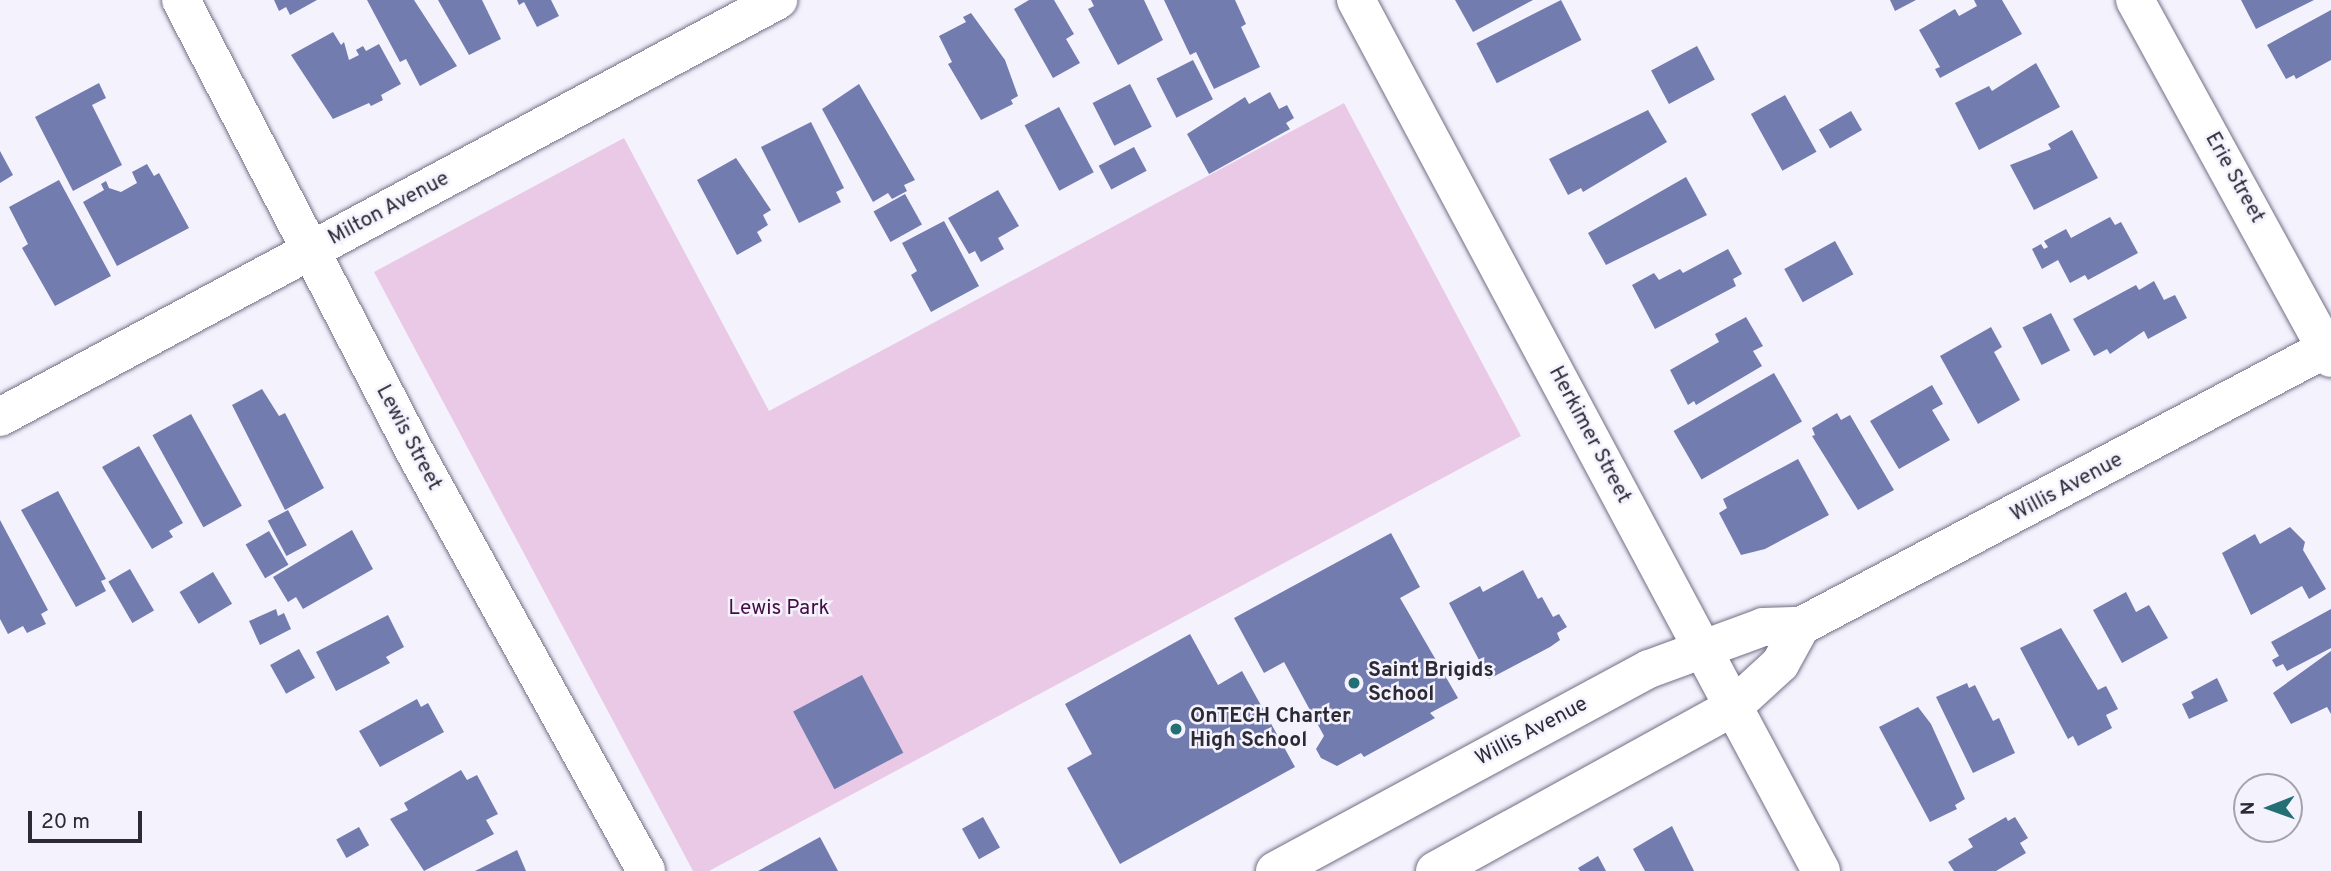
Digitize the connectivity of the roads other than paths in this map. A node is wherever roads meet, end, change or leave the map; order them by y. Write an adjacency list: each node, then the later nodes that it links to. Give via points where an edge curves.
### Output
1 (181, 0): 5 (street, Lewis Street)
2 (778, 0): 5 (street, Milton Avenue)
3 (1356, 0): 9 (street, Herkimer Street)
4 (2135, 0): 6 (street, Erie Street)
5 (311, 251): 7 (street, Milton Avenue); 11 (street, Lewis Street, via 416,454)
6 (2329, 351): 8 (street, Willis Avenue)
7 (7, 406)
8 (1801, 626): 9 (street, Willis Avenue, via 1763,627); 10 (street, via 1780,664)
9 (1703, 648): 10 (street, Herkimer Street); 12 (street, Willis Avenue, via 1649,669)
10 (1733, 707): 13 (street); 14 (street, Herkimer Street)
11 (646, 871)
12 (1275, 871)
13 (1435, 871)
14 (1821, 871)

